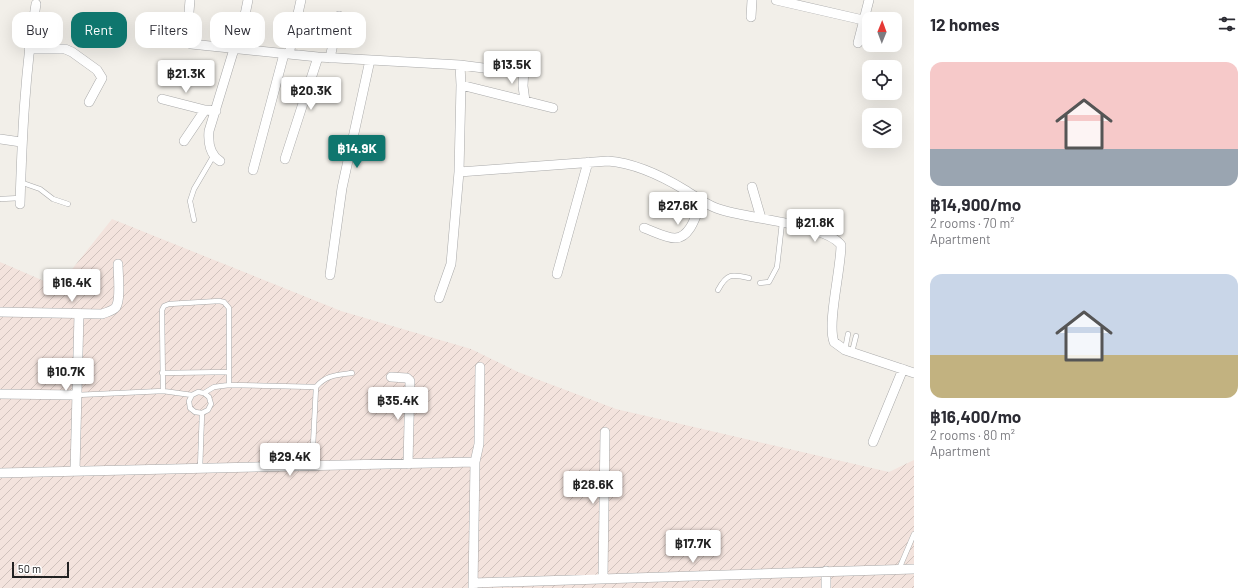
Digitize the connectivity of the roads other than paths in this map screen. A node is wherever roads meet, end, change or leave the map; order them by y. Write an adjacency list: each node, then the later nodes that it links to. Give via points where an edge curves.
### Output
1 (190, 0): 15 (street, via 188,41 191,44)
2 (248, 0): 15 (street)
3 (301, 0): 16 (street)
4 (752, 0): 9 (street)
5 (776, 0): 10 (street)
6 (869, 0): 8 (street)
7 (36, 4): 14 (street)
8 (865, 12)
9 (751, 17)
10 (862, 20)
11 (862, 25): 12 (street)
12 (858, 43)
13 (332, 48): 18 (street)
14 (29, 49): 26 (street, via 65,49 97,70 102,78); 31 (street)
15 (236, 49): 16 (street); 29 (street)
16 (287, 54): 17 (street); 36 (street)
17 (318, 57): 18 (street); 34 (street)
18 (330, 58): 19 (street)
19 (370, 60): 20 (street); 50 (street, via 342,188)
20 (460, 65): 22 (street); 23 (street)
21 (524, 68): 25 (street)
22 (491, 69)
23 (461, 85): 25 (street); 37 (street)
24 (162, 99): 28 (street)
25 (525, 101): 27 (street)
26 (89, 102)
27 (553, 108)
28 (205, 110): 29 (street); 32 (street)
29 (216, 111): 33 (street, via 208,140)
30 (0, 139): 31 (street)
31 (21, 142): 38 (street)
32 (184, 142)
33 (217, 158): 45 (lane, via 194,189 190,201)
34 (285, 159)
35 (588, 162): 37 (street); 41 (street, via 622,162 664,178); 49 (street)
36 (253, 170)
37 (459, 172): 54 (street, via 451,264)
38 (20, 182): 42 (street); 43 (lane)
39 (752, 187): 44 (street)
40 (1, 199): 42 (lane)
41 (702, 200): 44 (street, via 716,208); 47 (street, via 692,224 682,236 675,238)
42 (20, 201)
43 (68, 204)
44 (762, 218): 46 (street)
45 (194, 220)
46 (782, 223): 52 (lane, via 777,268 769,282); 59 (street, via 830,237 841,245 842,258 832,335 834,342)
47 (644, 228)
48 (118, 264): 56 (street, via 116,306 112,311 102,314)
49 (557, 274)
50 (330, 275)
51 (749, 278): 53 (lane, via 734,275 728,277)
52 (760, 283)
53 (718, 290)
54 (439, 298)
55 (0, 312): 56 (street)
56 (79, 314): 72 (street)
57 (848, 334): 59 (lane)
58 (856, 336): 59 (lane)
59 (848, 351): 61 (street)
60 (480, 367): 77 (street, via 479,444)
61 (903, 369): 65 (street); 76 (street)
62 (229, 372): 63 (lane); 63 (lane, via 229,308 224,302 219,301 164,306); 67 (lane)
63 (162, 373): 69 (lane)
64 (352, 373): 68 (lane, via 328,376)
65 (914, 373)
66 (391, 376): 78 (street, via 407,378 410,381)
67 (229, 385): 68 (lane); 70 (lane, via 214,387)
68 (316, 387): 79 (lane)
69 (163, 391): 72 (lane); 73 (lane)
70 (204, 393): 73 (lane); 74 (lane, via 209,397 211,404 208,410)
71 (0, 394): 72 (street)
72 (77, 395): 81 (street)
73 (192, 395): 74 (lane, via 189,401 190,408)
74 (202, 413): 80 (lane)
75 (605, 432): 87 (street)
76 (874, 442)
77 (474, 462): 78 (street); 88 (street)
78 (408, 464): 79 (street)
79 (312, 466): 80 (street)
80 (200, 469): 81 (street)
81 (75, 472): 82 (street)
82 (0, 473)
83 (914, 534): 84 (lane)
84 (899, 569): 85 (street); 86 (street)
85 (914, 569)
86 (826, 571): 87 (street); 89 (street)
87 (603, 578): 88 (street)
88 (473, 585)
89 (826, 588)

